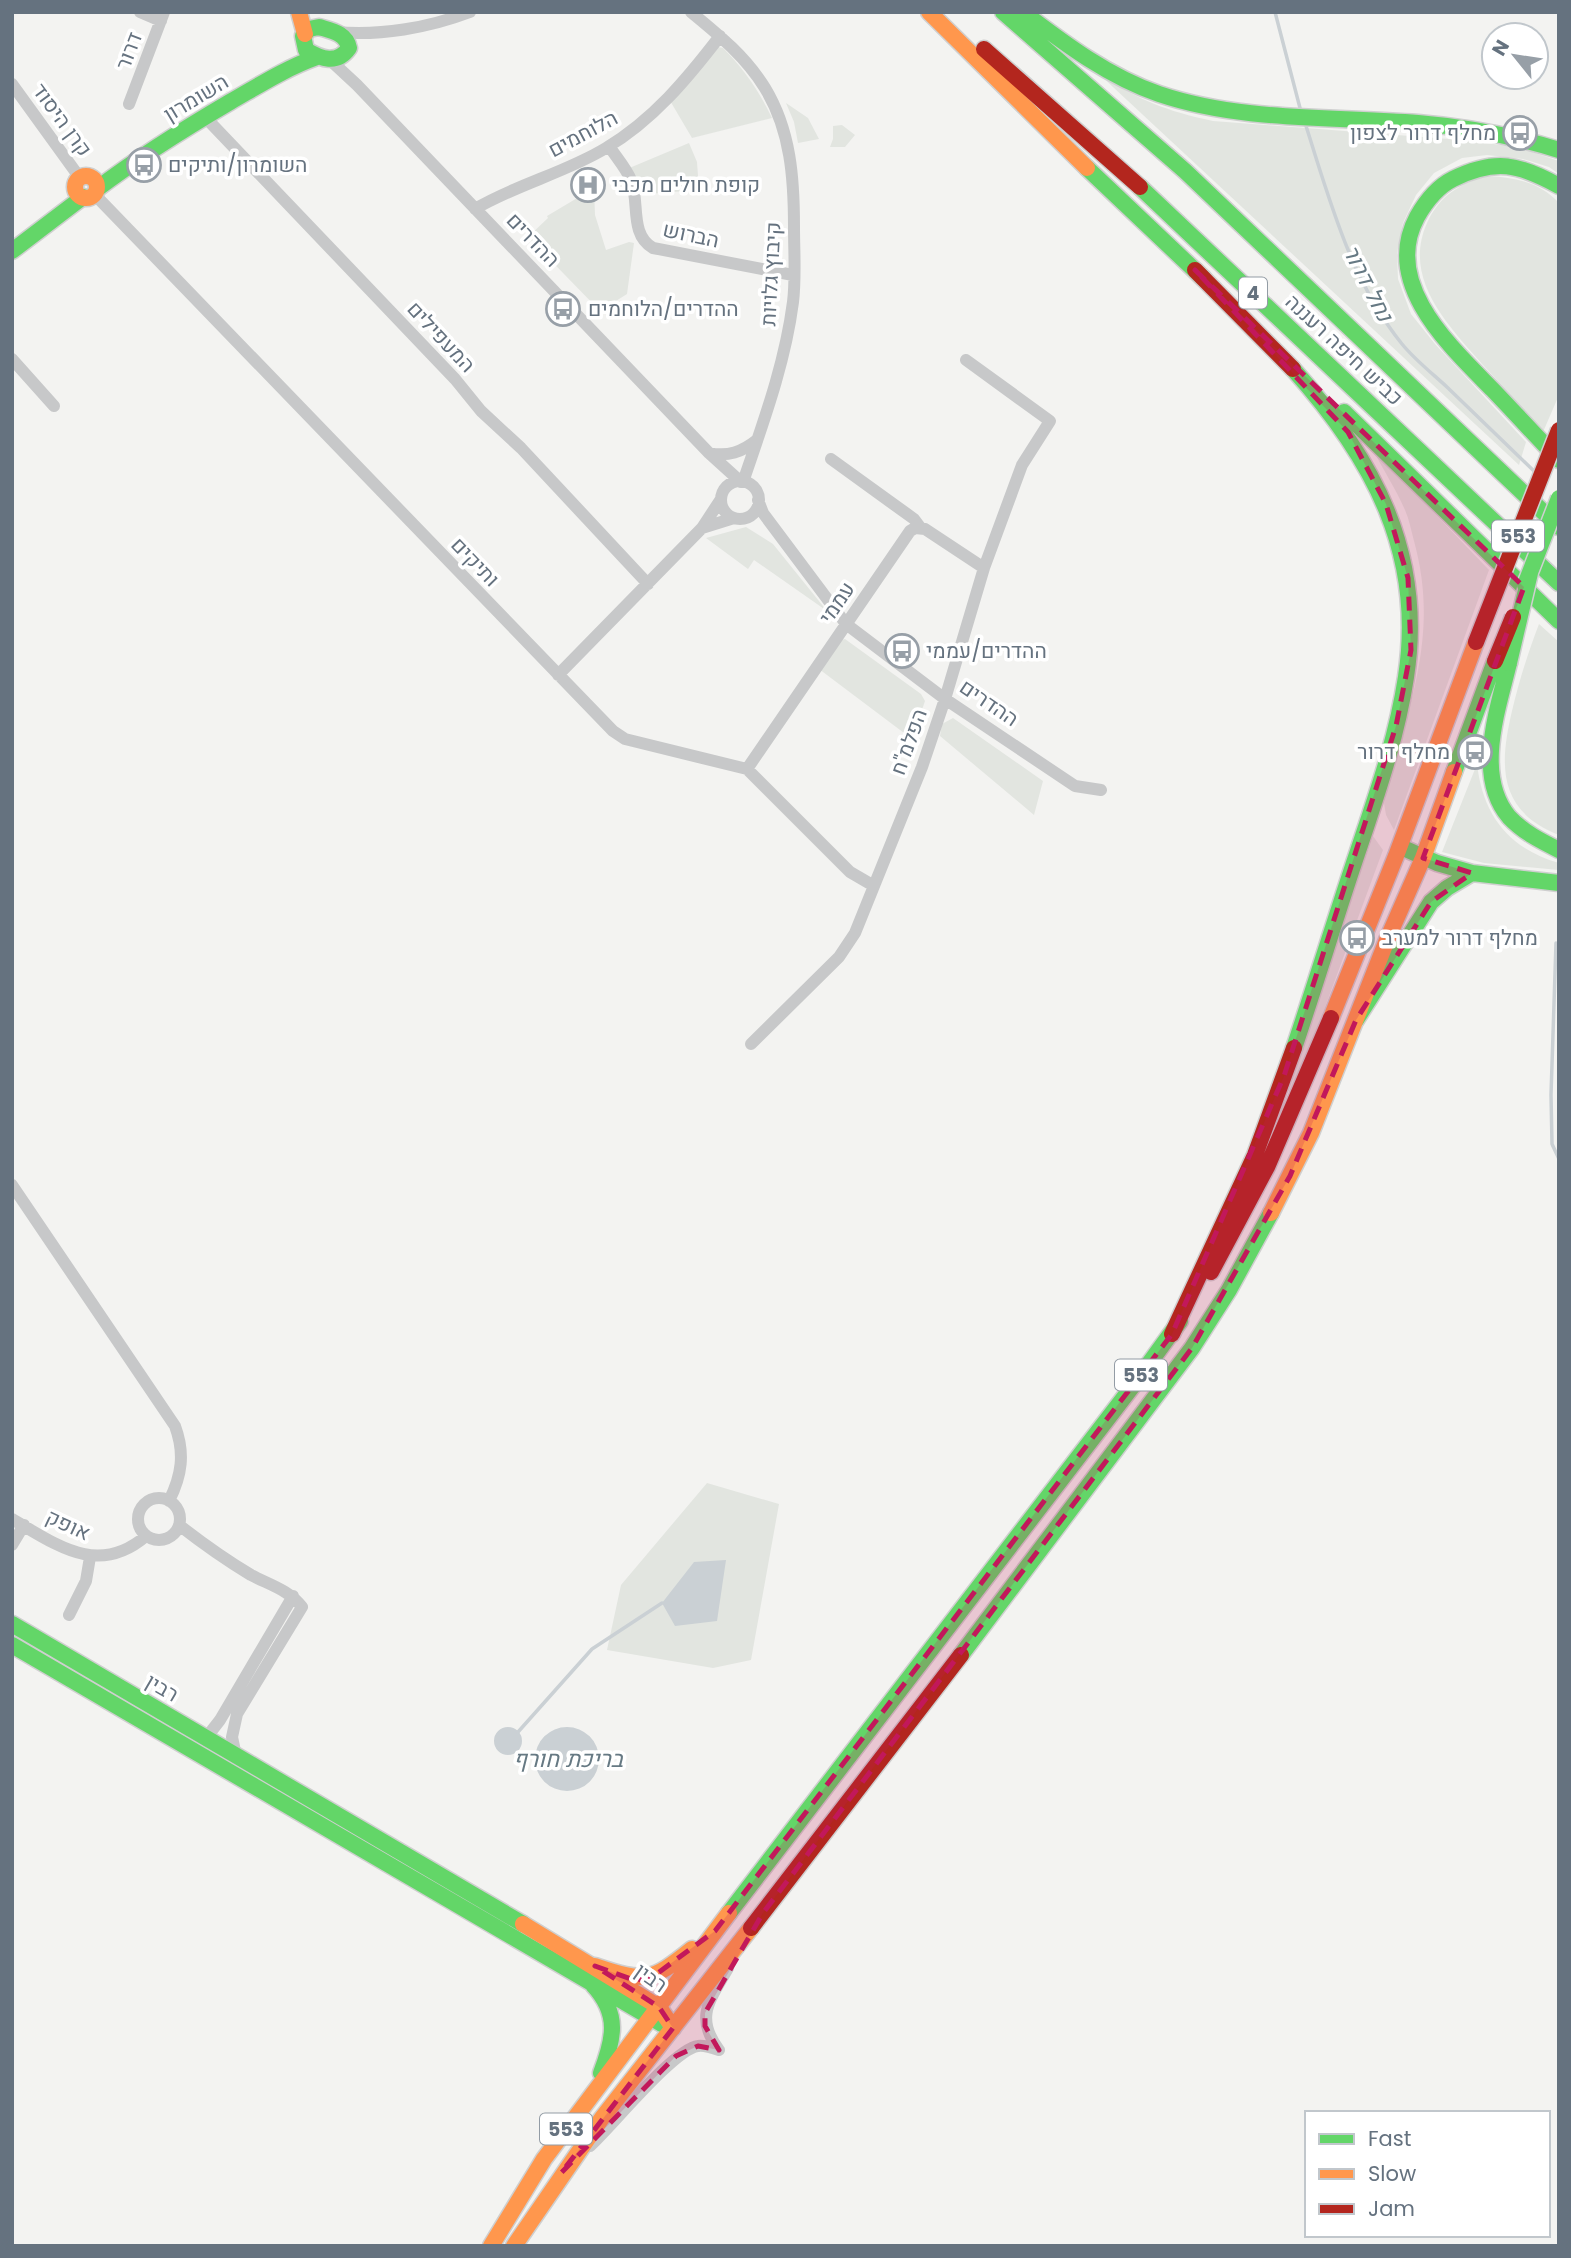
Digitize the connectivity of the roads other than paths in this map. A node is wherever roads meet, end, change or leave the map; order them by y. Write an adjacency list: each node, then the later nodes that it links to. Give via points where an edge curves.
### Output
1 (140, 12): 9 (street)
2 (301, 12): 10 (main road); 13 (main road)
3 (470, 12): 11 (street, via 440,23)
4 (691, 12): 12 (street, קיבוץ גלויות)
5 (929, 12): 25 (main road)
6 (939, 12): 45 (main road, כביש חיפה רעננה / 4, via 1122,170)
7 (1003, 12): 41 (main road, כביש חיפה רעננה / 4, via 1185,171)
8 (1023, 12): 20 (main road, via 1076,52 1178,100 1251,114 1461,128)
9 (163, 16): 17 (street, דרור)
10 (328, 30): 11 (street); 13 (main road, via 309,29); 14 (main road, via 347,39)
11 (393, 30): 14 (street, via 359,41)
12 (720, 36): 19 (street, הלוחמים, via 677,90); 26 (street, קיבוץ גלויות, via 755,74 785,134 793,178)
13 (314, 50): 14 (main road, via 338,60); 16 (street, ההדרים); 18 (main road, השומרון)
14 (348, 51): 16 (street, ההדרים)
15 (12, 84): 22 (street, קרן היסוד)
16 (357, 85): 23 (street, ההדרים)
17 (129, 104)
18 (205, 117): 22 (main road, השומרון); 46 (street, המעפילים)
19 (609, 146): 23 (street, הלוחמים); 26 (street, הברוש, via 631,178 638,229 648,245)
20 (1559, 150)
21 (1559, 186): 34 (main road, via 1527,169 1474,168 1434,191 1422,207 1408,245 1414,288 1435,328)
22 (86, 188): 24 (main road, השומרון, via 57,218); 50 (street, ותיקים)
23 (475, 209): 32 (street, ההדרים)
24 (12, 251)
25 (1195, 271): 47 (main road); 63 (main road, via 1319,396 1348,432 1386,504 1399,540 1412,626 1405,689 1384,766 1284,1076 1243,1180)
26 (793, 275): 31 (street, קיבוץ גלויות, via 784,353)
27 (12, 359): 29 (street)
28 (966, 360): 44 (street, הפלמ"ח, via 1050,422 1023,465)
29 (54, 406)
30 (1559, 430): 54 (main road, 553, bridge)
31 (757, 440): 32 (street, via 730,454); 35 (street, קיבוץ גלויות)
32 (708, 453): 35 (street, ההדרים); 36 (street, ההדרים, via 722,474)
33 (831, 459): 40 (street)
34 (1559, 460)
35 (742, 482): 36 (street, via 732,483); 38 (street, via 752,486)
36 (723, 494): 39 (street, via 724,511); 42 (street)
37 (1559, 498): 49 (main road, 553, bridge)
38 (758, 500): 39 (street, via 755,511); 43 (street, ההדרים)
39 (737, 519): 42 (street); 43 (street, ההדרים, via 760,524)
40 (920, 527): 44 (street); 48 (street, עממי, via 910,531)
41 (1559, 527)
42 (702, 528): 46 (street)
43 (782, 538): 48 (street, ההדרים)
44 (984, 568): 51 (street, הפלמ"ח)
45 (1559, 583)
46 (648, 584): 50 (street)
47 (1559, 621)
48 (846, 624): 51 (street, ההדרים); 52 (street, עממי)
49 (1502, 662): 55 (main road, via 1490,764 1498,800 1524,832); 56 (main road, 553)
50 (558, 675): 52 (street, ותיקים, via 619,736)
51 (945, 699): 53 (street, ההדרים, via 1075,786); 59 (street, הפלמ"ח)
52 (747, 769): 59 (street, via 850,872)
53 (1101, 790)
54 (1401, 847): 56 (main road); 63 (main road, 553, via 1283,1133 1241,1220)
55 (1559, 850)
56 (1423, 858): 57 (main road); 60 (main road, 553)
57 (1472, 873): 58 (main road); 60 (main road, via 1431,902)
58 (1559, 883)
59 (874, 886): 61 (street, הפלמ"ח, via 855,933 839,957)
60 (1356, 1020): 76 (main road, 553, via 1290,1177 1230,1290 1192,1348)
61 (751, 1044)
62 (12, 1185): 64 (street, via 174,1426 181,1443 181,1469)
63 (1172, 1334): 77 (main road, 553)
64 (169, 1501): 66 (street, via 179,1514); 67 (street, via 153,1499 141,1509 138,1525)
65 (18, 1522): 68 (street); 69 (street, אופק)
66 (175, 1530): 67 (street, via 156,1540); 70 (street)
67 (146, 1536): 69 (street, אופק, via 126,1549)
68 (12, 1545)
69 (90, 1557): 71 (street, via 86,1581)
70 (291, 1600): 74 (street); 75 (street, via 302,1607 237,1714 232,1737)
71 (69, 1615)
72 (12, 1624): 74 (main road, רבין)
73 (12, 1645): 79 (main road, רבין)
74 (206, 1738): 75 (main road, רבין)
75 (236, 1756): 78 (main road, רבין)
76 (763, 1913): 81 (main road, 553); 83 (street, via 705,2013 705,2026 719,2050 698,2046 676,2056)
77 (715, 1931): 78 (main road, via 651,1978 634,1980); 80 (main road, 553)
78 (595, 1966): 80 (main road, רבין)
79 (593, 1985): 80 (main road, רבין); 82 (main road, via 608,2000 612,2034)
80 (655, 2013): 81 (main road, רבין); 82 (main road, 553)
81 (673, 2028): 83 (main road, 553)
82 (594, 2090): 84 (main road, 553, via 544,2159)
83 (561, 2173): 85 (main road, 553)
84 (491, 2246)
85 (514, 2246)

